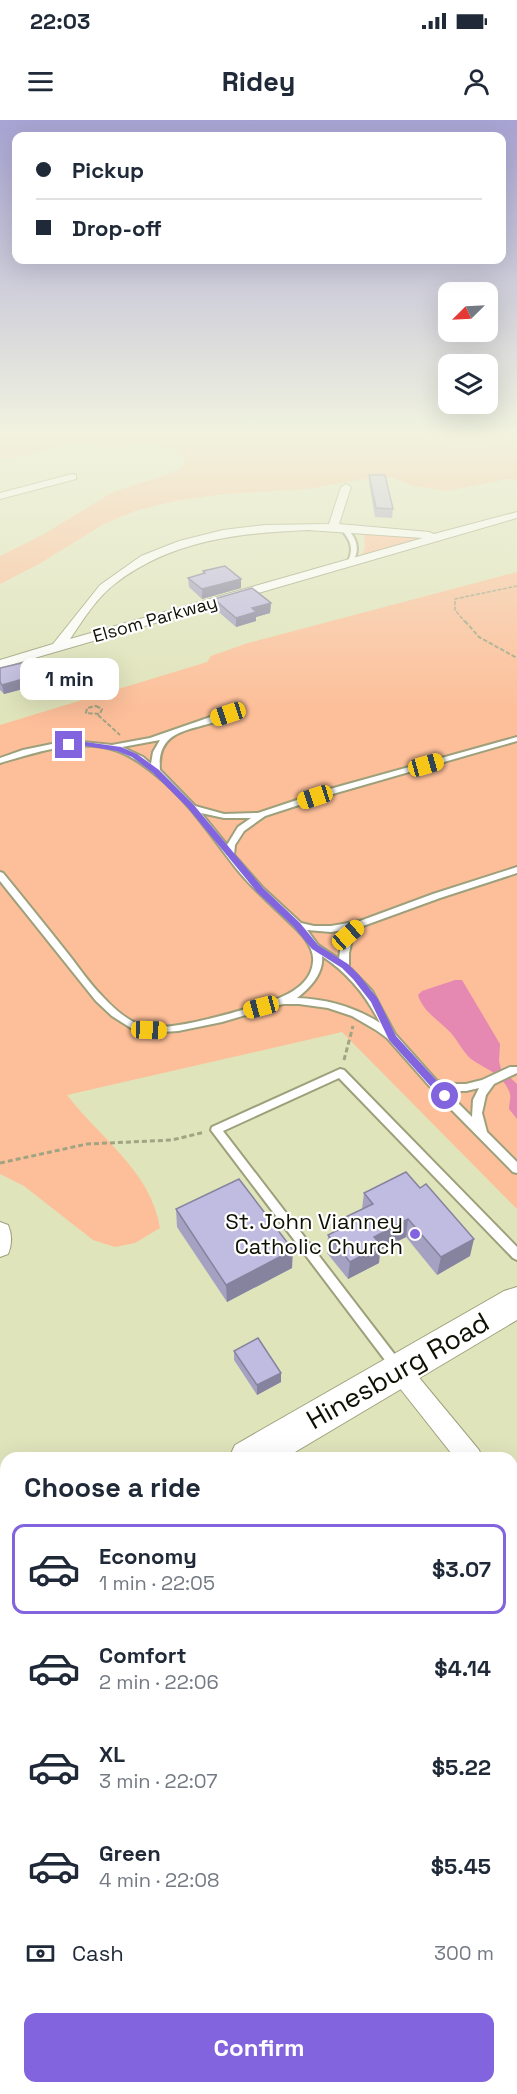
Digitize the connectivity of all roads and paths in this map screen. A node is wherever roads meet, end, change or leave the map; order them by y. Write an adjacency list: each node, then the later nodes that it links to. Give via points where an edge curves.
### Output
1 (482, 524): 3 (street, Elsom Parkway)
2 (338, 527): 3 (street); 4 (lane, via 349,533 354,542 356,554); 6 (street, via 227,534 146,559 103,588)
3 (438, 537): 4 (street, Elsom Parkway)
4 (351, 561): 6 (street, Elsom Parkway)
5 (517, 586): 7 (path, via 455,599 455,610 479,637)
6 (58, 647): 8 (street, Elsom Parkway)
7 (517, 658)
8 (0, 664)
9 (228, 714): 11 (lane)
10 (98, 715): 10 (path, via 89,715 85,711 99,707 103,710); 13 (path)
11 (173, 733): 13 (lane); 16 (lane, via 159,746 154,758)
12 (517, 739): 18 (lane)
13 (130, 744): 14 (lane)
14 (106, 746): 15 (lane, via 52,746 20,752); 16 (lane, via 134,756)
15 (0, 761)
16 (156, 772): 17 (lane)
17 (191, 806): 18 (lane, via 218,815); 19 (lane)
18 (262, 814): 19 (lane, via 241,829)
19 (230, 855): 22 (lane)
20 (517, 870): 23 (lane)
21 (0, 875): 29 (lane, via 99,999 133,1025 149,1030 179,1029)
22 (297, 925): 23 (lane, via 309,929); 25 (lane)
23 (359, 925): 24 (lane)
24 (343, 946): 26 (lane); 28 (lane)
25 (315, 947): 26 (lane); 27 (lane)
26 (330, 956): 27 (lane); 28 (lane)
27 (318, 966): 29 (lane, via 303,988)
28 (345, 966): 31 (lane, via 375,1001)
29 (282, 1001): 30 (lane, via 315,1002)
30 (357, 1014): 31 (lane); 33 (path)
31 (392, 1037): 35 (lane)
32 (514, 1070): 34 (lane)
33 (340, 1073): 36 (lane); 42 (lane)
34 (491, 1082): 35 (lane, via 457,1089); 37 (lane, via 481,1092 476,1112)
35 (432, 1083): 37 (lane)
36 (216, 1130): 38 (path, via 172,1140 87,1144); 44 (lane)
37 (484, 1136): 39 (lane)
38 (0, 1163)
39 (517, 1169)
40 (0, 1231): 41 (street)
41 (0, 1248)
42 (517, 1255)
43 (517, 1302): 44 (main road, Hinesburg Road)
44 (399, 1370): 45 (main road, Hinesburg Road); 46 (street)
45 (259, 1452)
46 (465, 1452)

